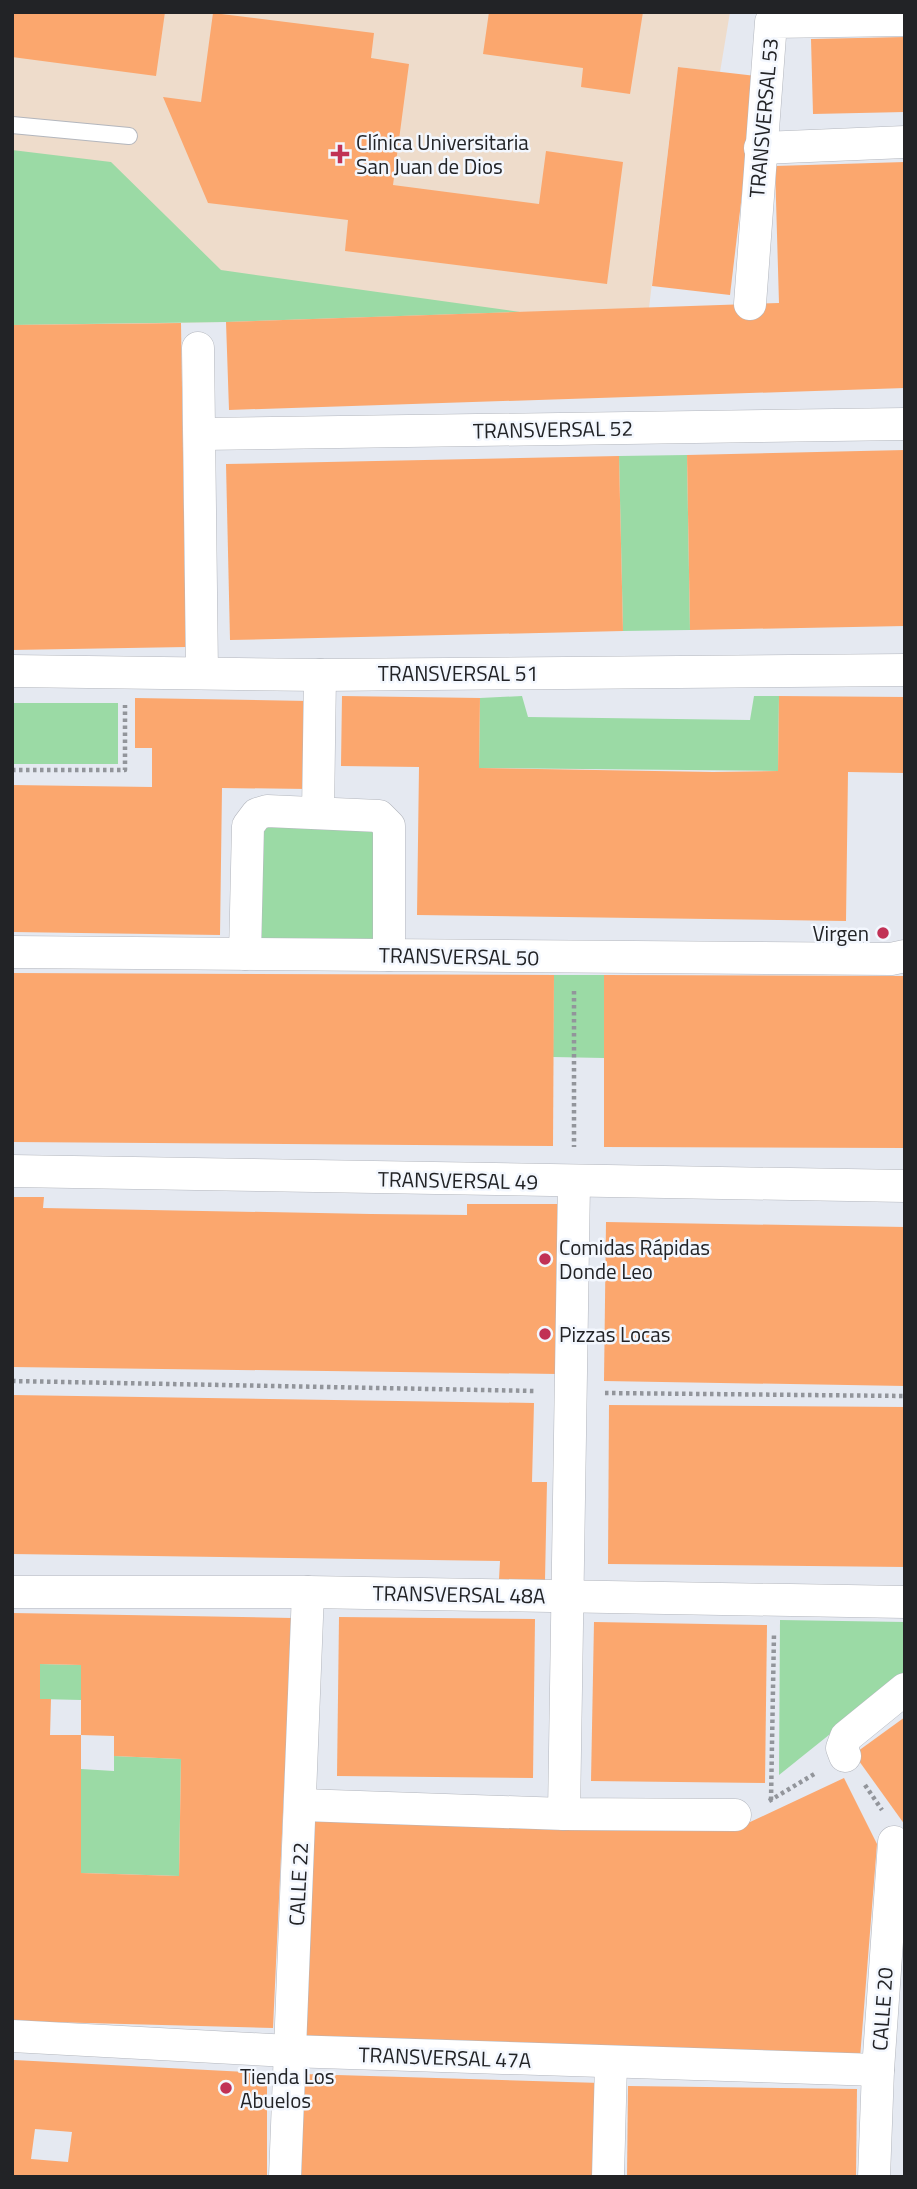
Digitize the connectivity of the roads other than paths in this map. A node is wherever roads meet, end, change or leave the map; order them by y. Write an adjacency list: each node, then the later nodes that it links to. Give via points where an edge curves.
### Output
1 (905, 20): 5 (street, TRANSVERSAL 53, via 771,22)
2 (12, 125): 3 (lane)
3 (129, 136)
4 (905, 142): 5 (street)
5 (760, 148): 6 (street, TRANSVERSAL 53)
6 (750, 304)
7 (198, 348): 9 (street)
8 (905, 425): 9 (street, TRANSVERSAL 52)
9 (201, 433): 12 (street)
10 (905, 670): 13 (street, TRANSVERSAL 51)
11 (12, 671): 12 (street, TRANSVERSAL 51)
12 (202, 672): 13 (street, TRANSVERSAL 51)
13 (320, 675): 14 (street)
14 (318, 813): 16 (street, via 267,811 251,820); 17 (street, via 379,816 389,826)
15 (12, 952): 16 (street, TRANSVERSAL 50)
16 (245, 954): 17 (street, TRANSVERSAL 50)
17 (389, 955): 18 (street, TRANSVERSAL 50)
18 (905, 956)
19 (12, 1171): 20 (street, TRANSVERSAL 49)
20 (574, 1183): 21 (street, TRANSVERSAL 49); 24 (street)
21 (905, 1186)
22 (12, 1592): 23 (street, TRANSVERSAL 48A)
23 (308, 1592): 24 (street, TRANSVERSAL 48A); 28 (street, CALLE 22)
24 (568, 1595): 25 (street, TRANSVERSAL 48A); 29 (street)
25 (905, 1602)
26 (905, 1689): 27 (street, via 846,1737)
27 (845, 1756)
28 (302, 1805): 29 (street); 33 (street, CALLE 22)
29 (564, 1814): 30 (street)
30 (735, 1815)
31 (894, 1842): 35 (street, CALLE 20)
32 (12, 2036): 33 (street, TRANSVERSAL 47A)
33 (289, 2051): 34 (street, TRANSVERSAL 47A); 36 (street, CALLE 22)
34 (611, 2063): 35 (street, TRANSVERSAL 47A); 37 (street)
35 (877, 2070): 38 (street, CALLE 20)
36 (285, 2177)
37 (608, 2177)
38 (874, 2177)

